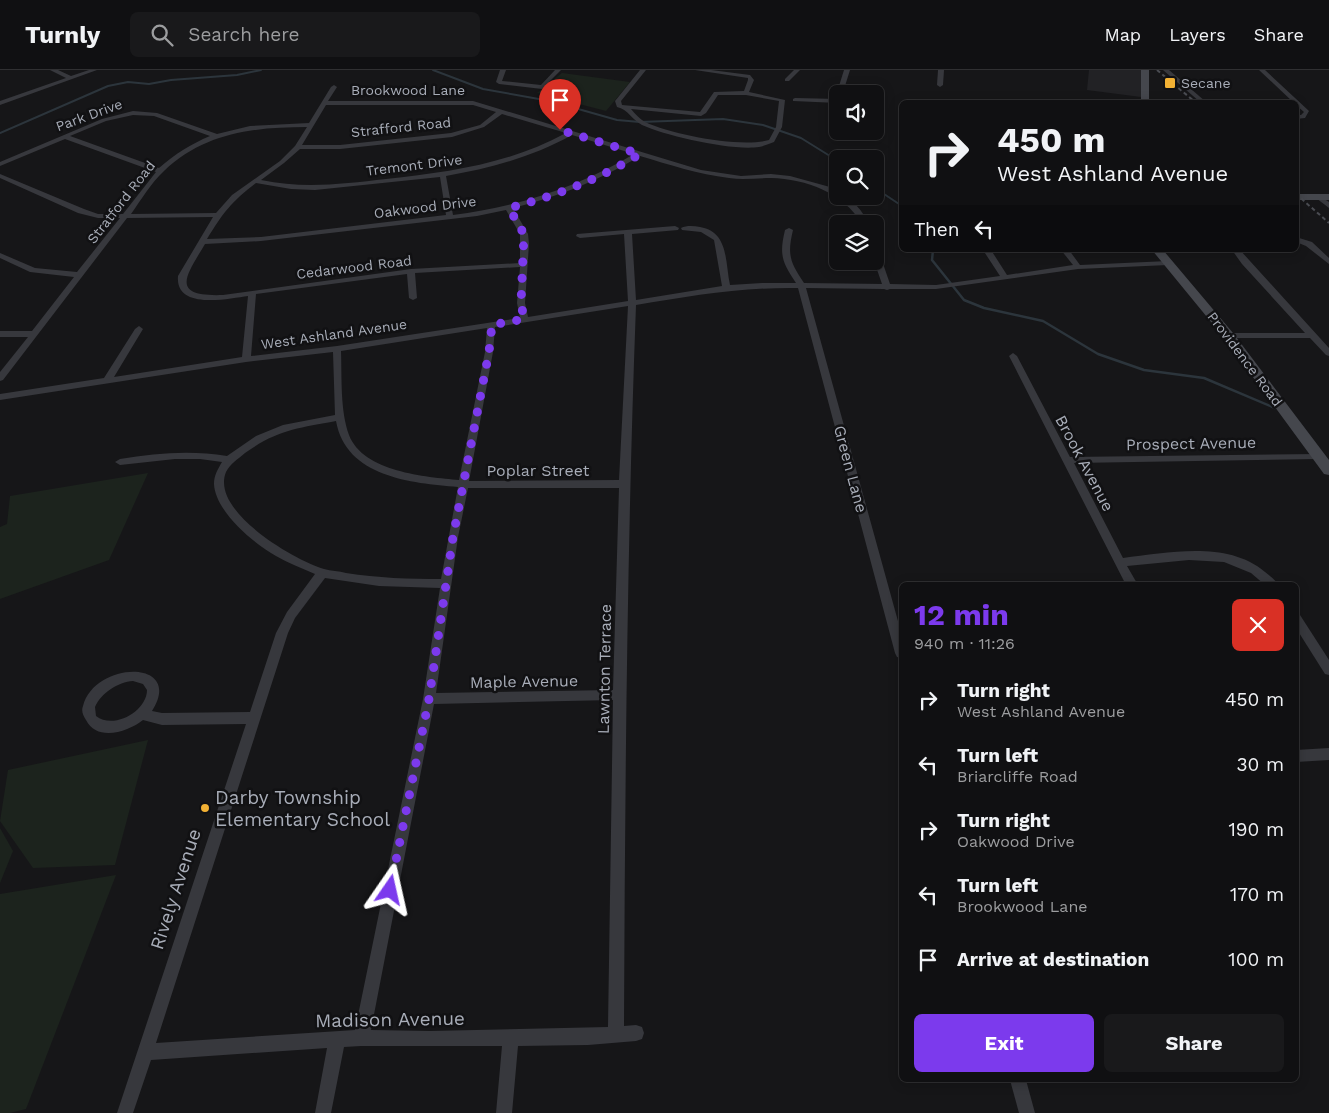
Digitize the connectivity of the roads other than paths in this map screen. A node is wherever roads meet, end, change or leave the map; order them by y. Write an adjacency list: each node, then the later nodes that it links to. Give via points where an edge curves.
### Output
1 (53, 70): 14 (street)
2 (94, 70): 14 (street)
3 (503, 70): 4 (street, via 499,82 537,87 544,85)
4 (558, 70)
5 (643, 70): 28 (street, via 618,100 619,106)
6 (698, 70): 13 (street)
7 (797, 70): 15 (street)
8 (847, 70): 16 (street)
9 (942, 70): 17 (street)
10 (1145, 70): 21 (street)
11 (1166, 70): 22 (street)
12 (1262, 70): 23 (street)
13 (717, 71): 19 (street, via 750,77 752,80)
14 (71, 78): 25 (street)
15 (787, 80)
16 (842, 85)
17 (940, 85)
18 (334, 87): 26 (street)
19 (746, 94): 28 (street, via 716,93 701,114); 28 (street, via 782,100 778,128 772,141 757,145 737,144 679,134 640,121)
20 (795, 100): 24 (street)
21 (1145, 100)
22 (1200, 100)
23 (1294, 100)
24 (829, 101)
25 (0, 103)
26 (325, 103): 29 (street, Brookwood Lane, via 459,102); 31 (street)
27 (1299, 105): 30 (street, via 1307,112)
28 (626, 108)
29 (500, 112): 32 (street, Brookwood Lane); 35 (street, Strafford Road, via 482,126 452,135 340,147)
30 (1299, 117)
31 (312, 125): 34 (street, Stratford Road, via 258,125); 35 (street)
32 (571, 133): 36 (street, Brookwood Lane); 39 (street, Tremont Drive, via 523,157)
33 (66, 136): 34 (street, Park Drive, via 123,115 149,113); 37 (street, Park Drive); 38 (street)
34 (217, 136): 38 (street, Stratford Road, via 182,152)
35 (298, 147): 41 (street)
36 (640, 154): 42 (street, Brookwood Lane, via 722,176 790,178); 47 (street, Oakwood Drive, via 580,185)
37 (0, 164)
38 (160, 172): 50 (street, Stratford Road)
39 (443, 174): 41 (street, Tremont Drive, via 316,188); 51 (street)
40 (0, 176): 50 (street, via 89,213)
41 (254, 181): 48 (street, via 234,196)
42 (829, 189)
43 (1299, 197): 44 (street)
44 (1324, 197): 46 (street)
45 (850, 205): 49 (street, Brookwood Lane)
46 (1329, 206)
47 (509, 208): 51 (street, Oakwood Drive); 66 (street, via 524,234)
48 (218, 215): 50 (street); 58 (street)
49 (861, 215)
50 (125, 217): 70 (street, Stratford Road)
51 (450, 217): 58 (street, Oakwood Drive, via 261,239)
52 (675, 228): 55 (street)
53 (685, 228): 73 (street, via 705,230 718,240)
54 (789, 230): 72 (street, Green Lane, via 784,251 787,264)
55 (628, 233): 56 (street); 77 (street, Lawnton Terrace)
56 (580, 236)
57 (1299, 240): 64 (street, via 1309,244)
58 (202, 242): 75 (street, Cedarwood Road, via 182,276 181,286 188,293 212,298)
59 (988, 252): 71 (street)
60 (1067, 252): 67 (street)
61 (1159, 252): 65 (street, Providence Road)
62 (1238, 252): 83 (street)
63 (0, 256): 70 (street, via 33,270)
64 (1329, 262)
65 (1168, 263): 67 (street, West Ashland Avenue); 84 (street, Providence Road)
66 (524, 265): 69 (street, Cedarwood Road); 78 (street, via 521,303)
67 (1078, 267): 71 (street, West Ashland Avenue)
68 (881, 270): 74 (street)
69 (411, 272): 75 (street, Cedarwood Road); 76 (street)
70 (78, 275): 82 (street, Stratford Road)
71 (1004, 278): 74 (street, West Ashland Avenue, via 952,285)
72 (801, 285): 73 (street, West Ashland Avenue); 74 (street, West Ashland Avenue); 106 (street, Green Lane)
73 (726, 288): 77 (street, West Ashland Avenue)
74 (887, 288)
75 (252, 292): 88 (street)
76 (414, 298)
77 (632, 303): 78 (street, West Ashland Avenue); 98 (street, Lawnton Terrace)
78 (524, 319): 79 (street, West Ashland Avenue)
79 (492, 325): 85 (street, West Ashland Avenue); 99 (street)
80 (139, 329): 90 (street)
81 (0, 334): 82 (street)
82 (34, 334): 89 (street, Stratford Road)
83 (1313, 335): 84 (street); 86 (street)
84 (1229, 336): 93 (street, Providence Road)
85 (337, 350): 88 (street, West Ashland Avenue); 92 (street, Poplar Street)
86 (1329, 353)
87 (1013, 356): 95 (street, Brook Avenue)
88 (246, 359): 90 (street, West Ashland Avenue)
89 (0, 378)
90 (107, 381): 91 (street, West Ashland Avenue)
91 (0, 397)
92 (341, 417): 94 (street, via 286,427 259,438); 99 (street, Poplar Street, via 347,442 370,464 408,477)
93 (1317, 456): 95 (street, Prospect Avenue); 97 (street, Providence Road)
94 (229, 460): 96 (street, via 206,454 182,454); 101 (street, via 221,472 219,484 224,501 250,532 279,553)
95 (1066, 460): 100 (street, Brook Avenue)
96 (120, 462)
97 (1329, 470)
98 (624, 484): 99 (street, Poplar Street); 108 (street, Lawnton Terrace)
99 (463, 485): 104 (street)
100 (1121, 562): 102 (street, Brook Avenue); 103 (street, via 1206,556 1230,560 1254,570)
101 (322, 573): 104 (street, via 379,582); 111 (street, Rively Avenue, via 282,633)
102 (1131, 582)
103 (1269, 582)
104 (446, 584): 109 (street)
105 (1299, 623): 107 (street)
106 (899, 646)
107 (1329, 670)
108 (619, 695): 109 (street, Maple Avenue); 115 (street, Lawnton Terrace)
109 (429, 699): 117 (street)
110 (141, 714): 110 (street, via 151,700 153,690 149,681 135,676 107,684 95,695 89,708 91,719 106,727 123,725); 111 (street, via 162,719)
111 (253, 718): 119 (street, Rively Avenue)
112 (1329, 754): 113 (street)
113 (1299, 756)
114 (636, 1033): 115 (street, Madison Avenue)
115 (616, 1036): 116 (street, Madison Avenue)
116 (511, 1037): 117 (street, Madison Avenue); 123 (street)
117 (360, 1038): 118 (street, Madison Avenue)
118 (337, 1039): 119 (street, Madison Avenue); 122 (street)
119 (145, 1052): 121 (street, Rively Avenue)
120 (1019, 1082): 124 (street)
121 (125, 1113)
122 (322, 1113)
123 (504, 1113)
124 (1027, 1113)

